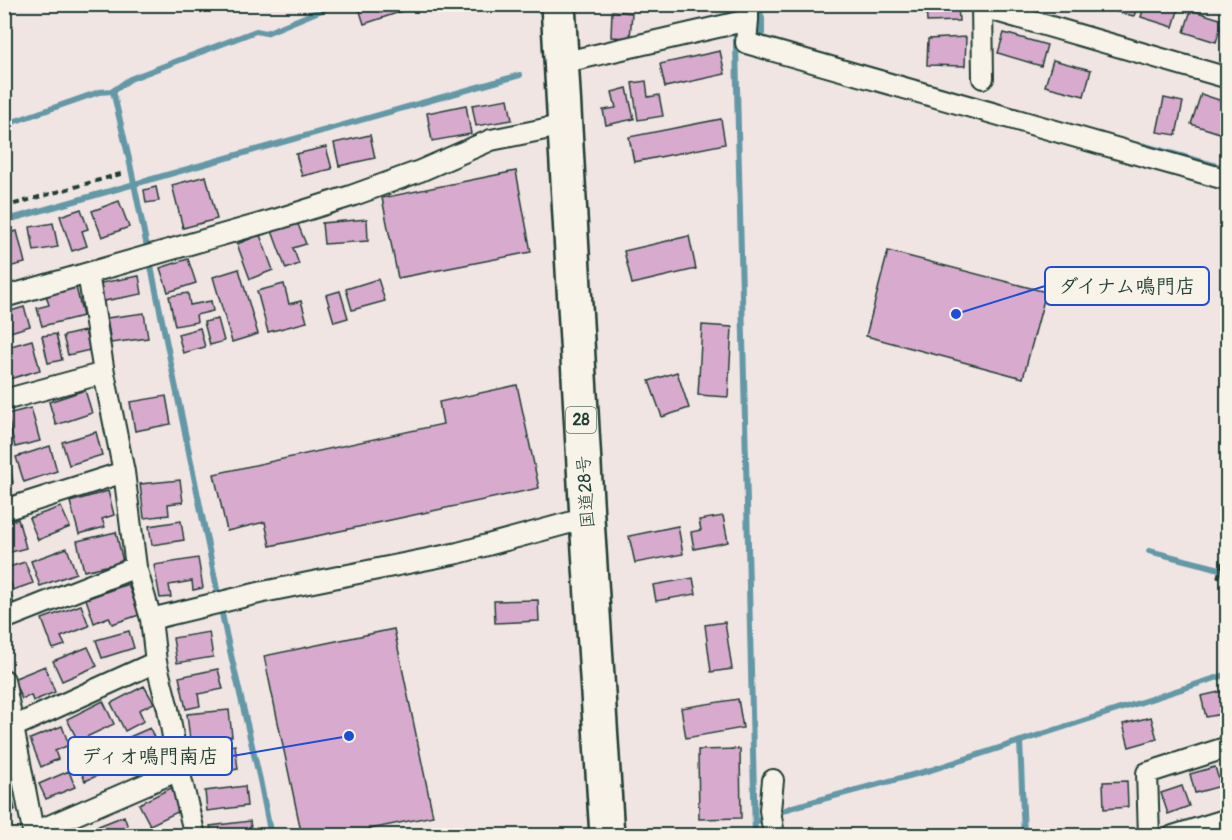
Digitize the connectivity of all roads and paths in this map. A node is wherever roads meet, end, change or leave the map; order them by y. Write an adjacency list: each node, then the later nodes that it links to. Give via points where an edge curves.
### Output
1 (558, 4): 4 (highway, 国道28号 / 28)
2 (982, 6): 5 (street); 6 (street)
3 (748, 12): 4 (street); 9 (street, via 746,43)
4 (561, 63): 7 (highway, 国道28号 / 28)
5 (983, 78)
6 (1227, 78)
7 (565, 125): 11 (street, via 491,140 351,196); 17 (highway, 国道28号 / 28)
8 (124, 173): 10 (path)
9 (1227, 180)
10 (4, 207)
11 (88, 273): 12 (street); 13 (street)
12 (4, 297)
13 (104, 374): 14 (street); 15 (street)
14 (4, 399)
15 (124, 472): 16 (street); 19 (street)
16 (4, 510)
17 (587, 518): 22 (street, via 458,552); 32 (highway, 国道28号 / 28)
18 (1223, 560): 20 (path)
19 (136, 567): 21 (street); 22 (street)
20 (1218, 578)
21 (4, 619)
22 (151, 619): 23 (street)
23 (156, 662): 25 (street); 27 (street)
24 (4, 680): 25 (street)
25 (14, 727): 30 (street)
26 (1227, 747): 34 (street, via 1147,773)
27 (179, 770): 30 (street); 31 (street)
28 (773, 780): 33 (street, via 770,810)
29 (1227, 819): 35 (street)
30 (33, 834)
31 (195, 836)
32 (607, 836)
33 (774, 836)
34 (1149, 836)
35 (1173, 836)

